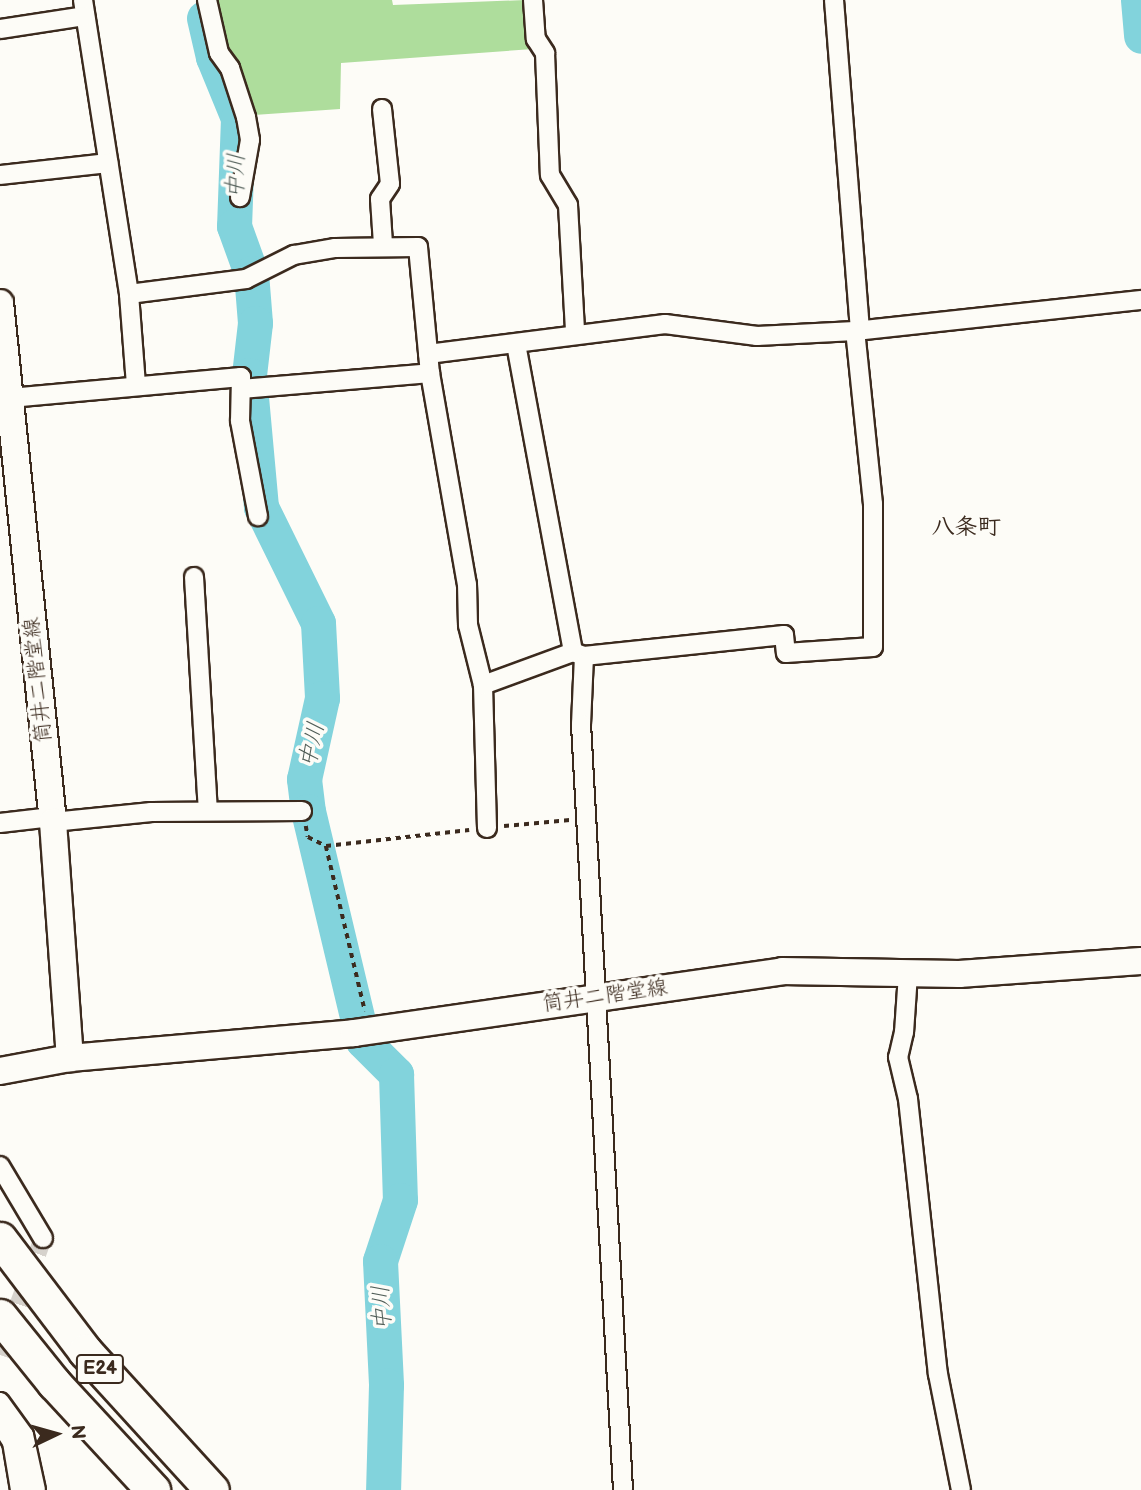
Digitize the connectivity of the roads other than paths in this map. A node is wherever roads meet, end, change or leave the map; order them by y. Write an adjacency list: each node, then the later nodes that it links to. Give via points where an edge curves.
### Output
1 (207, 0): 9 (street, via 219,52 230,68 247,117 250,140)
2 (533, 0): 15 (street, via 536,39 544,53 550,175 568,205)
3 (834, 0): 14 (street)
4 (84, 8): 5 (street); 7 (street)
5 (0, 29)
6 (382, 109): 10 (street, via 390,184 380,199)
7 (108, 163): 8 (street); 11 (street)
8 (0, 175)
9 (240, 197)
10 (383, 244): 11 (street, via 294,255 252,276); 17 (street, via 418,247)
11 (128, 294): 19 (street)
12 (1134, 300): 14 (street)
13 (0, 303): 21 (main road, 筒井二階堂線)
14 (858, 331): 15 (street, via 757,336 665,324); 24 (street, via 873,504 873,647 786,653 784,635)
15 (575, 332): 16 (street)
16 (516, 344): 17 (street); 24 (street)
17 (428, 354): 18 (street)
18 (430, 373): 20 (street); 25 (street, via 467,584 468,625)
19 (136, 384): 20 (street, via 241,377); 21 (street)
20 (249, 388): 22 (street, via 240,421)
21 (7, 406): 28 (main road, 筒井二階堂線)
22 (258, 516)
23 (194, 577): 26 (street)
24 (578, 654): 25 (street); 33 (street)
25 (483, 685): 30 (street)
26 (208, 811): 27 (street); 28 (street)
27 (302, 811)
28 (53, 820): 29 (street); 34 (main road, 筒井二階堂線)
29 (0, 822)
30 (487, 828)
31 (1141, 961): 32 (main road, 筒井二階堂線)
32 (908, 974): 33 (main road, 筒井二階堂線, via 782,971); 47 (street, via 898,1057 908,1099 938,1374)
33 (595, 998): 34 (main road, 筒井二階堂線, via 364,1031); 46 (street)
34 (70, 1058): 35 (main road, 筒井二階堂線)
35 (0, 1071)
36 (0, 1166): 37 (street)
37 (43, 1238)
38 (0, 1239): 45 (highway, E24, bridge, via 85,1351)
39 (0, 1316): 44 (highway, E24, bridge, via 54,1384)
40 (0, 1402): 43 (street, via 24,1435)
41 (0, 1423): 42 (street, via 12,1442)
42 (20, 1490)
43 (36, 1490)
44 (153, 1490)
45 (212, 1490)
46 (623, 1490)
47 (961, 1490)

